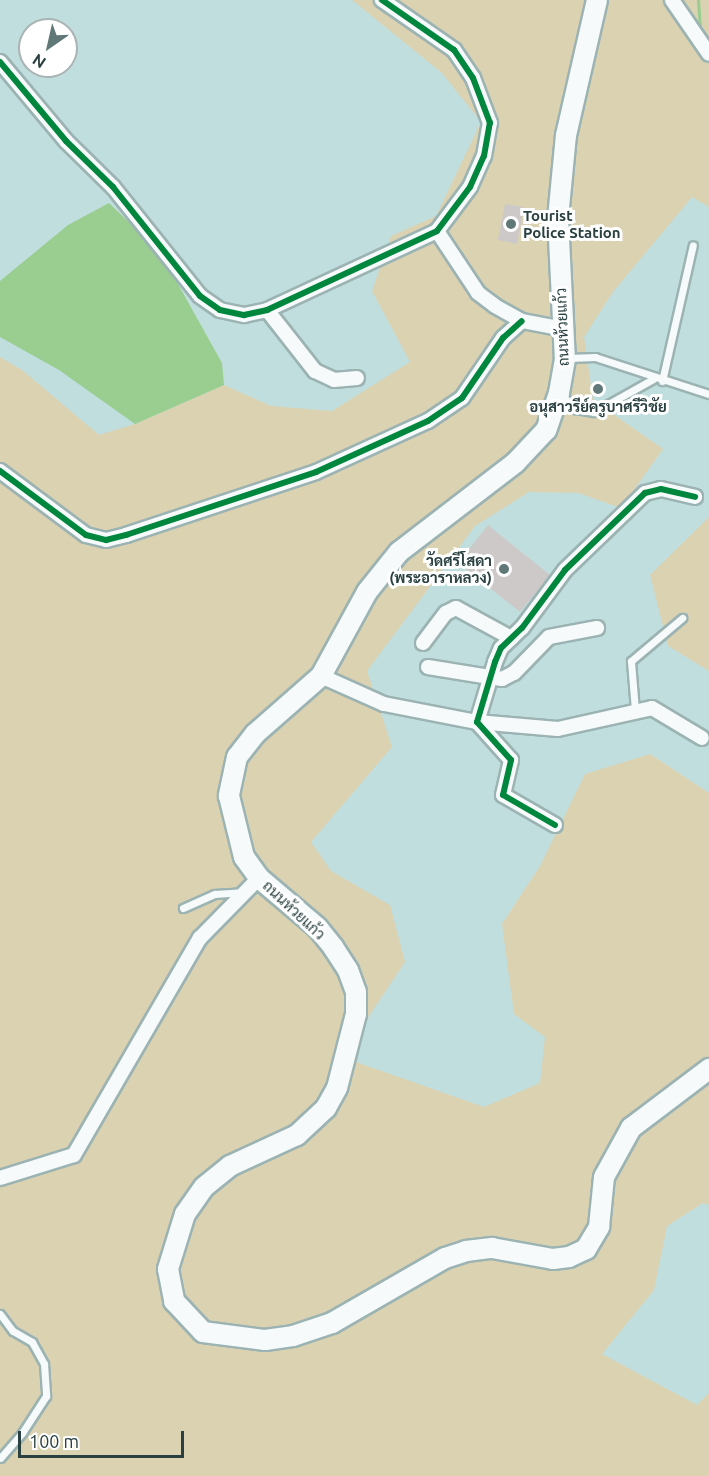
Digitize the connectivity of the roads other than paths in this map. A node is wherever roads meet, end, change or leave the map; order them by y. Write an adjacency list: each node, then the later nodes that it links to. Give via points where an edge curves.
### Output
1 (382, 0): 6 (street, via 454,50 473,78 490,123 484,156 470,187)
2 (597, 0): 10 (main road, ถนนห้วยแก้ว, via 564,159 558,218)
3 (672, 0): 4 (street)
4 (706, 44)
5 (0, 62): 8 (street, via 66,141 113,187 200,296 220,310 244,315)
6 (437, 231): 8 (street); 9 (street, via 478,293)
7 (693, 244): 14 (lane)
8 (267, 310): 12 (street, via 315,370 334,380)
9 (522, 321): 10 (street); 17 (street, via 503,338 462,398 428,421 316,472 106,540 86,536)
10 (564, 329): 11 (main road, ถนนห้วยแก้ว)
11 (565, 359): 13 (lane, via 595,357); 15 (main road, ถนนห้วยแก้ว)
12 (357, 378)
13 (653, 379): 14 (lane); 15 (lane, via 594,412 575,409)
14 (662, 381): 16 (lane)
15 (559, 393): 24 (main road, ถนนห้วยแก้ว, via 546,430 532,446 490,484 399,552 380,572)
16 (709, 394)
17 (0, 471)
18 (695, 497): 21 (street, via 661,489 645,493 565,570)
19 (682, 618): 26 (lane, via 631,661)
20 (597, 628): 25 (street, via 557,633 511,675)
21 (511, 638): 22 (street, via 456,608 446,613); 25 (street, via 501,648)
22 (423, 643)
23 (428, 667): 25 (street)
24 (321, 676): 27 (street, via 384,704); 30 (main road, ถนนห้วยแก้ว, via 255,734 237,757 231,776 236,834 244,857)
25 (491, 679): 27 (street)
26 (635, 710): 27 (street, via 558,729); 28 (street, via 652,708)
27 (477, 722): 29 (street, via 511,760 504,797)
28 (702, 738)
29 (555, 825)
30 (259, 878): 31 (street); 33 (main road, ถนนห้วยแก้ว, via 316,927 333,947 356,992 356,1014 337,1088 326,1108 297,1135 230,1166 204,1187 185,1214 168,1269 174,1301 203,1332 237,1339 293,1336 332,1323 445,1258 466,1251 492,1248 553,1259 586,1249 599,1227 604,1177 631,1128)
31 (245, 892): 32 (lane, via 215,894); 34 (street, via 200,938 74,1155)
32 (183, 908)
33 (709, 1069)
34 (0, 1178)
35 (0, 1314): 36 (lane, via 13,1330 32,1342 44,1364 46,1395 22,1433)
36 (0, 1458)

